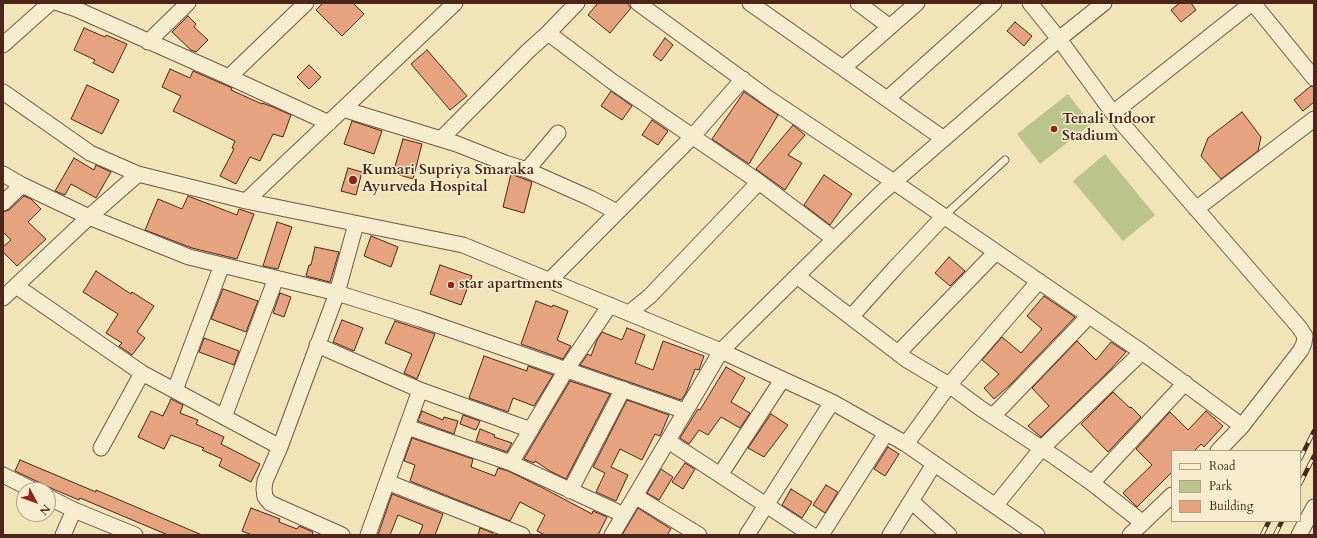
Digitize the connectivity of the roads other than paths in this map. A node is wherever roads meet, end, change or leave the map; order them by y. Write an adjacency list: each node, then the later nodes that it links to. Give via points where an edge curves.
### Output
1 (50, 3): 19 (street)
2 (58, 3): 18 (street)
3 (188, 3): 18 (street)
4 (306, 3): 21 (street)
5 (455, 3): 26 (street)
6 (577, 3): 16 (street)
7 (638, 3): 23 (street)
8 (750, 3): 20 (street)
9 (858, 3): 15 (street)
10 (917, 3): 15 (street)
11 (994, 3): 25 (street)
12 (1030, 3): 17 (street)
13 (1104, 3): 17 (street)
14 (1252, 3): 22 (street); 27 (street)
15 (890, 27): 20 (street)
16 (548, 33): 31 (street); 32 (street)
17 (1059, 39): 27 (street); 33 (street)
18 (148, 42): 21 (street)
19 (3, 45)
20 (843, 68): 25 (street)
21 (230, 76): 29 (street)
22 (1314, 78)
23 (743, 80): 31 (street); 39 (street)
24 (3, 92): 37 (street, via 90,153)
25 (886, 99): 33 (street)
26 (343, 108): 29 (street); 32 (street)
27 (1113, 113): 43 (street)
28 (1314, 119): 43 (street)
29 (329, 123): 41 (street)
30 (558, 133): 35 (street)
31 (692, 137): 38 (street); 44 (street)
32 (442, 139): 35 (street)
33 (944, 139): 39 (street)
34 (1005, 160): 45 (lane)
35 (527, 170): 44 (street)
36 (3, 174): 40 (street)
37 (138, 174): 41 (street); 46 (street)
38 (759, 182): 48 (street); 59 (street, via 650,296)
39 (894, 182): 45 (street); 48 (street)
40 (22, 185): 42 (street); 46 (street)
41 (246, 201): 47 (street)
42 (3, 203)
43 (1196, 209): 78 (street, via 1299,327 1304,336 1301,350)
44 (617, 212): 53 (street)
45 (944, 216): 49 (street); 61 (street)
46 (89, 217): 50 (street, via 189,257); 55 (street)
47 (356, 224): 53 (street, via 463,245); 56 (street)
48 (834, 239): 51 (street)
49 (996, 252): 54 (street); 65 (street)
50 (222, 265): 52 (street); 72 (street)
51 (798, 276): 61 (street); 63 (street)
52 (276, 278): 56 (street); 77 (street)
53 (550, 281): 58 (street)
54 (1039, 281): 60 (street); 70 (street)
55 (16, 286): 57 (street); 67 (street)
56 (337, 293): 62 (street); 66 (street)
57 (3, 298)
58 (610, 305): 59 (street); 66 (street)
59 (629, 314): 63 (street)
60 (1089, 316): 64 (street); 76 (street)
61 (851, 317): 65 (street)
62 (317, 345): 73 (street); 84 (street)
63 (721, 351): 68 (street); 75 (street)
64 (1142, 352): 69 (street); 86 (street)
65 (898, 353): 70 (street)
66 (566, 370): 71 (street); 80 (street)
67 (142, 373): 72 (street); 85 (street)
68 (782, 380): 74 (street); 91 (street)
69 (1185, 383): 78 (street); 94 (street)
70 (949, 385): 76 (street); 83 (street)
71 (623, 389): 75 (street); 95 (street)
72 (175, 390): 77 (street)
73 (420, 390): 79 (street); 80 (street)
74 (832, 402): 81 (street); 100 (street)
75 (685, 411): 82 (street)
76 (993, 416): 86 (street)
77 (224, 417): 84 (street)
78 (1242, 426): 87 (street)
79 (407, 427): 88 (street); 93 (street)
80 (531, 430): 88 (street)
81 (886, 433): 83 (street); 115 (street)
82 (668, 441): 91 (street); 96 (street)
83 (906, 444): 89 (street)
84 (280, 447): 108 (street, via 266,481 265,497 278,507)
85 (101, 448)
86 (1042, 448): 94 (street); 101 (street)
87 (1219, 450)
88 (511, 463): 95 (street)
89 (934, 464): 99 (street); 101 (street)
90 (3, 475): 92 (street)
91 (720, 475): 100 (street)
92 (17, 482)
93 (387, 482): 109 (street); 110 (street)
94 (1092, 483): 105 (street)
95 (570, 491): 104 (street)
96 (635, 496): 104 (street); 112 (street)
97 (1171, 497): 105 (street)
98 (56, 501): 103 (street)
99 (911, 501): 116 (street); 117 (street)
100 (765, 505): 113 (street); 114 (street)
101 (994, 506): 118 (street)
102 (1314, 507): 120 (street)
103 (74, 510): 106 (street); 107 (street)
104 (624, 515): 111 (street)
105 (1143, 523): 119 (street)
106 (63, 535)
107 (135, 535)
108 (342, 535)
109 (368, 535)
110 (522, 535)
111 (612, 535)
112 (699, 535)
113 (747, 535)
114 (812, 535)
115 (821, 535)
116 (890, 535)
117 (950, 535)
118 (1037, 535)
119 (1130, 535)
120 (1299, 535)

